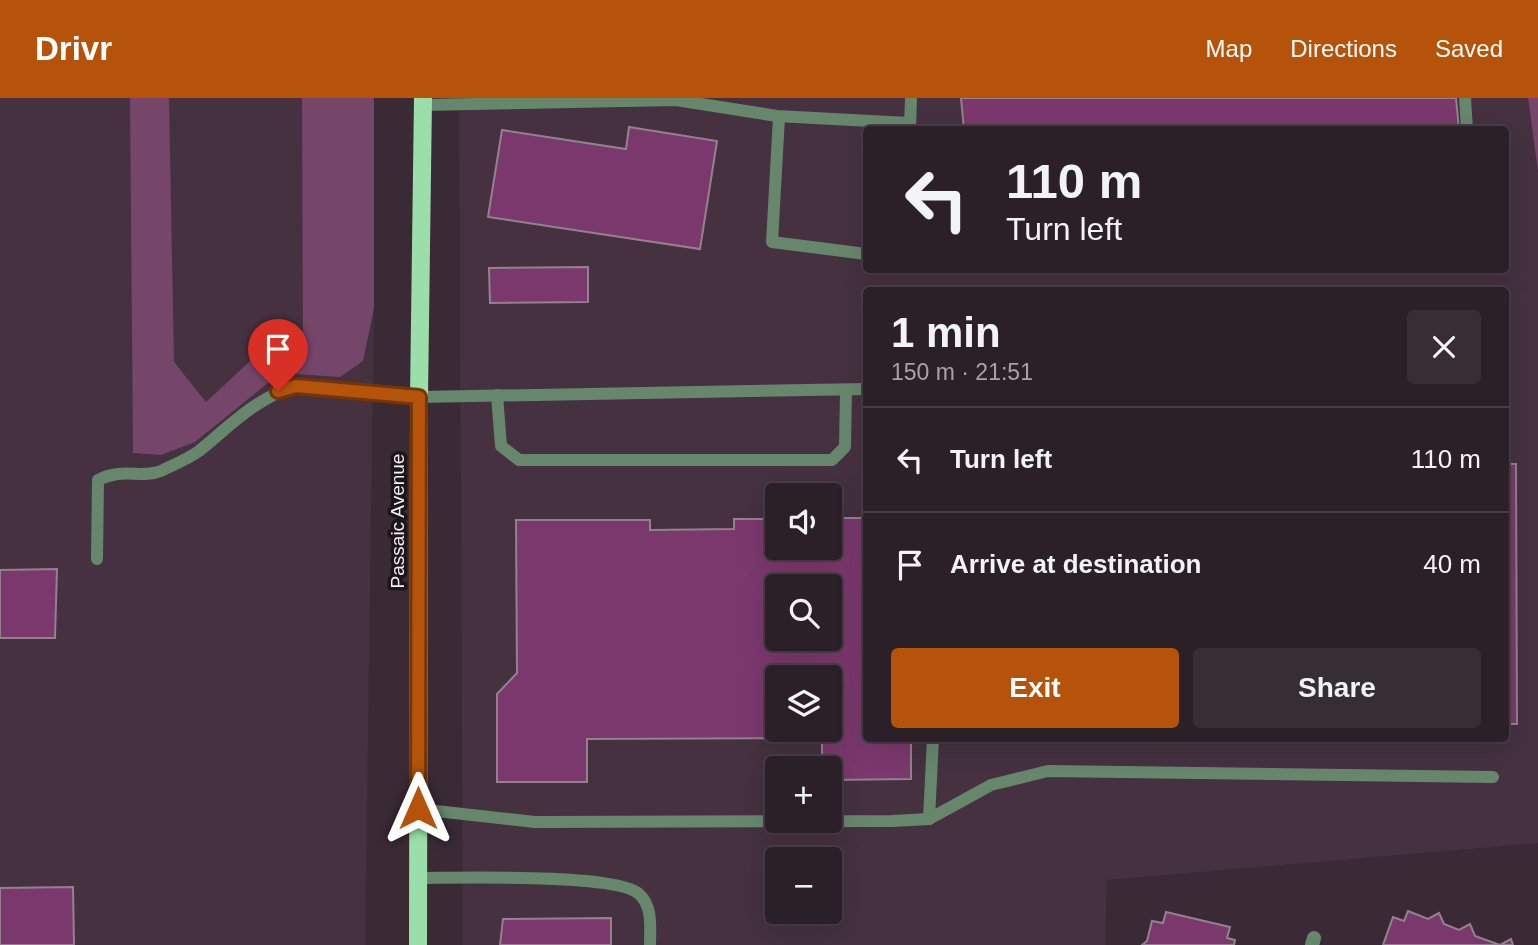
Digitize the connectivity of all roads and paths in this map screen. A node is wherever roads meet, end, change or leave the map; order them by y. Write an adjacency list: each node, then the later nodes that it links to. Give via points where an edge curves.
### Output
1 (911, 98): 5 (lane)
2 (1465, 98): 6 (lane)
3 (423, 101): 4 (lane, via 676,100); 11 (main road, Passaic Avenue)
4 (779, 117): 5 (lane); 7 (lane, via 772,242)
5 (909, 126)
6 (1467, 126)
7 (863, 254)
8 (863, 389): 9 (lane)
9 (846, 391): 10 (lane); 10 (lane, via 845,447 832,460 519,460 501,446)
10 (497, 395): 11 (lane)
11 (419, 397): 12 (lane, via 296,386 250,407 197,453 156,473 113,472 98,480); 15 (main road, Passaic Avenue)
12 (97, 559)
13 (933, 742): 16 (lane)
14 (1493, 777): 16 (lane, via 1048,772 992,785)
15 (418, 808): 16 (lane, via 535,822); 17 (main road, Passaic Avenue)
16 (929, 819)
17 (418, 878): 18 (main road, Passaic Avenue); 19 (lane, via 536,877 629,887 647,906)
18 (418, 945)
19 (650, 945)

